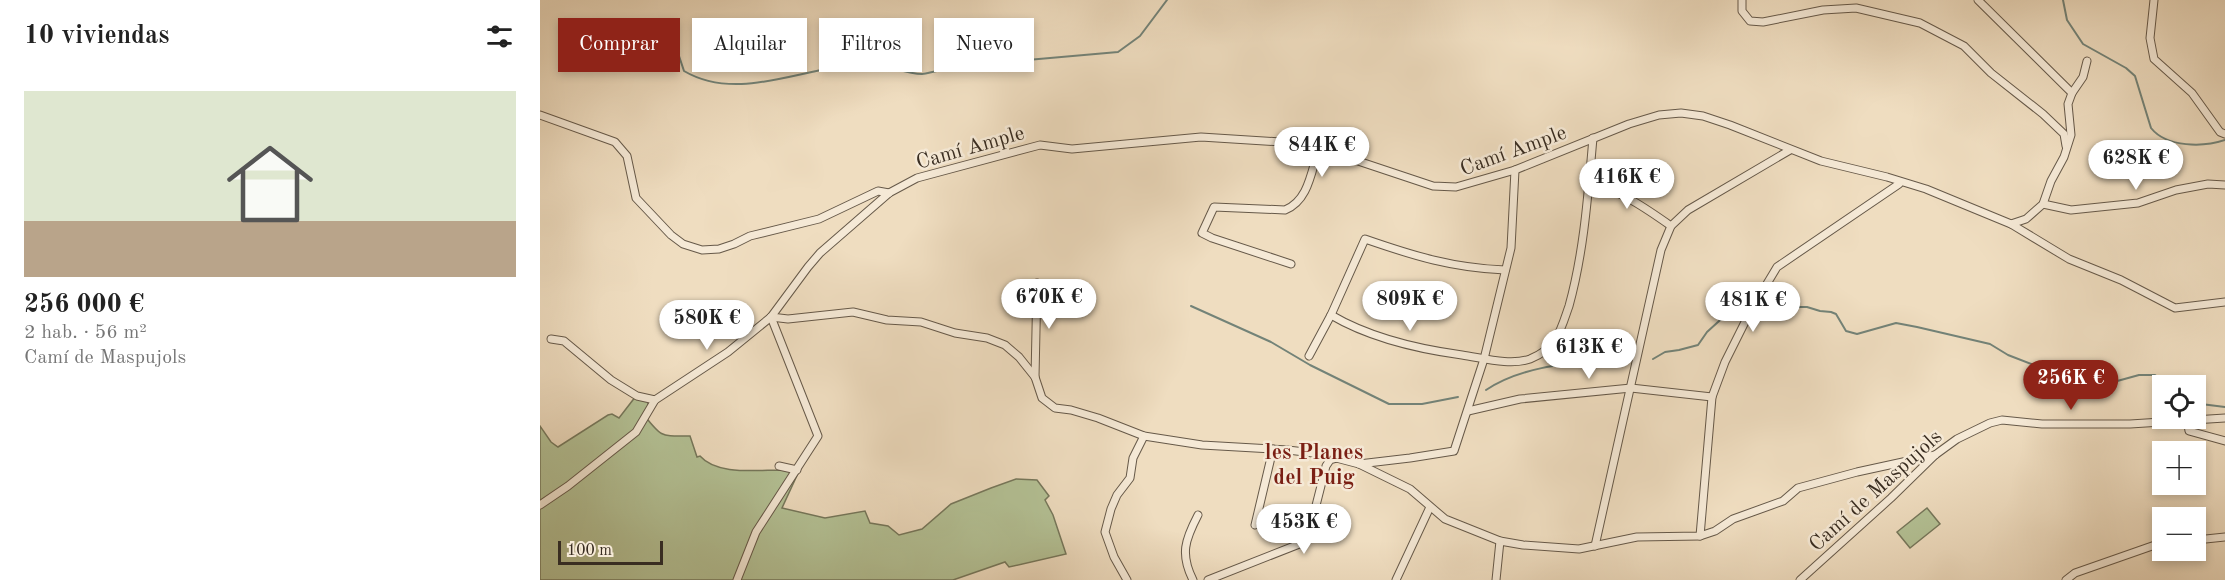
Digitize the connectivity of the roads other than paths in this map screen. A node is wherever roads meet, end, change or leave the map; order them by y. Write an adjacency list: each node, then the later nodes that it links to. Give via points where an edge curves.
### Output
1 (1742, 0): 9 (street, via 1742,11 1750,21 1856,8 1920,23 1964,46 2043,114 2064,134)
2 (1978, 0): 5 (street)
3 (2154, 0): 7 (street, via 2150,38 2154,59 2192,93)
4 (2087, 61): 5 (street)
5 (2072, 93): 9 (street, via 2068,104 2071,135)
6 (540, 115): 16 (street, via 615,142 627,156 636,198 671,235 702,250 719,249 750,236 819,219 878,191)
7 (2225, 134)
8 (1593, 138): 10 (street, Camí Ample, via 1659,115 1681,112 1730,125); 12 (street, Camí Ample); 13 (street)
9 (2066, 149): 17 (street)
10 (1790, 150): 18 (street, Camí Ample, via 1926,189); 19 (street, via 1688,210)
11 (1318, 151): 12 (street, Camí Ample, via 1433,186 1456,187); 16 (street, Camí Ample, via 1281,142 1201,138 1072,149 1040,145 917,178); 20 (street, via 1303,197 1294,207 1214,207 1202,233)
12 (1515, 170): 21 (street, via 1511,248)
13 (1589, 183): 19 (street, via 1611,188 1634,200); 28 (street, via 1577,278 1563,326 1545,351 1528,360)
14 (1899, 184): 31 (street, via 1777,267 1725,362)
15 (2225, 185): 17 (street, via 2176,190 2138,203 2071,210)
16 (889, 193): 25 (street, Camí Ample, via 820,253)
17 (2043, 204): 18 (street, via 2026,219)
18 (2011, 224): 23 (street, Camí Ample, via 2069,260 2121,280 2175,308)
19 (1671, 226): 30 (street, via 1661,250)
20 (1291, 264)
21 (1505, 270): 24 (street, via 1436,262 1365,239); 28 (street)
22 (1037, 283): 29 (street)
23 (2225, 302)
24 (1331, 315): 27 (street); 28 (street, via 1388,339)
25 (771, 317): 29 (street, via 788,319 853,312 921,322 1005,345); 32 (street, Camí Ample, via 728,352); 45 (street, via 818,436)
26 (553, 336): 32 (street, via 636,396)
27 (1309, 356)
28 (1484, 359): 33 (street)
29 (1035, 377): 38 (street, via 1042,398 1055,408 1098,418)
30 (1631, 388): 31 (street); 33 (street, via 1520,399); 54 (street)
31 (1712, 397): 50 (street)
32 (655, 400): 46 (street, via 636,432)
33 (1468, 411): 43 (street, via 1454,451)
34 (2206, 418): 35 (street, Camí de Maspujols)
35 (2225, 418)
36 (2152, 422): 41 (street, Camí de Maspujols, via 2042,424 2002,420 1975,429)
37 (2189, 429): 39 (street)
38 (1144, 436): 40 (street, via 1202,445); 57 (street, via 1133,458 1130,478 1111,509 1105,532)
39 (2225, 441)
40 (1273, 449): 42 (street); 49 (street)
41 (1935, 455): 50 (street, via 1798,488 1783,501); 62 (street, Camí de Maspujols)
42 (1337, 458): 43 (street); 59 (street, via 1329,460 1326,466 1307,541)
43 (1359, 464): 47 (street, via 1410,489)
44 (779, 466): 45 (street)
45 (797, 470): 56 (street, via 756,532)
46 (540, 505)
47 (1430, 507): 53 (street, via 1445,519); 60 (street)
48 (1198, 515): 58 (street, via 1186,539 1185,556)
49 (1255, 525)
50 (1700, 536): 54 (street, via 1638,537)
51 (2225, 537): 52 (street)
52 (2206, 539)
53 (1500, 541): 54 (street, via 1557,548); 61 (street)
54 (1595, 546)
55 (2152, 548): 63 (street, via 2075,573)
56 (737, 580)
57 (1126, 580)
58 (1193, 580)
59 (1208, 580)
60 (1396, 580)
61 (1496, 580)
62 (1800, 580)
63 (2066, 580)

